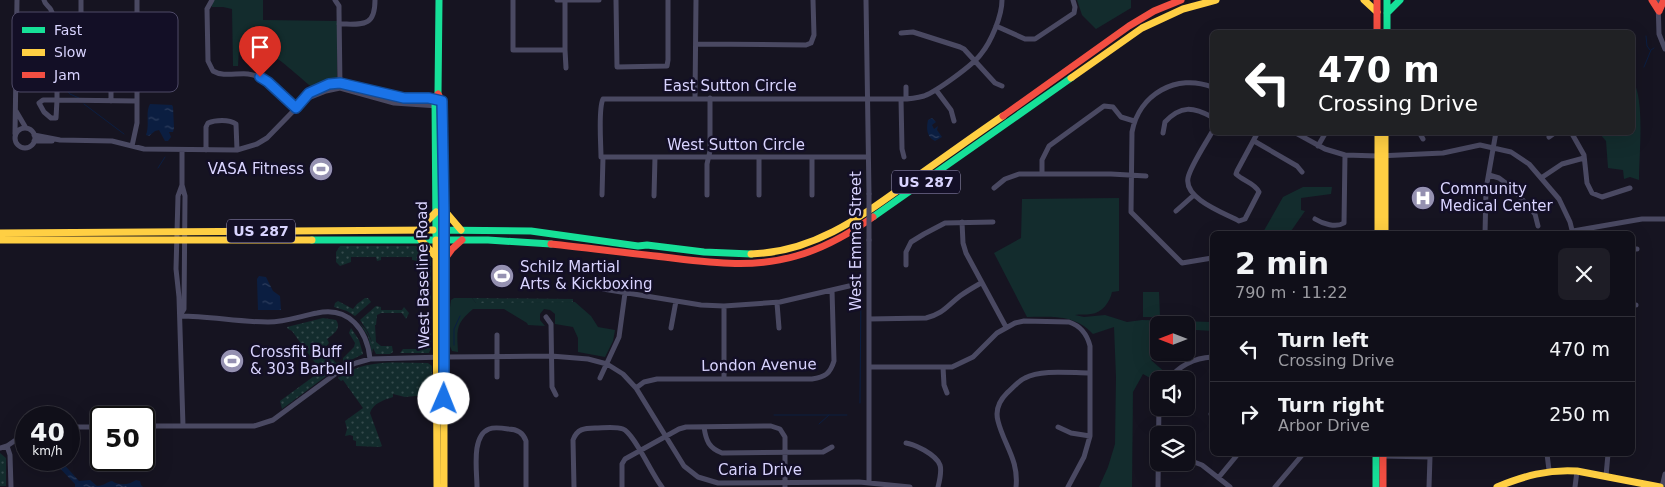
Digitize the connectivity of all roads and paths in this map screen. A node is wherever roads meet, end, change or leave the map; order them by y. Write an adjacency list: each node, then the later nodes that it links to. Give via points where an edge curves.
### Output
1 (44, 0): 27 (street)
2 (212, 0): 56 (street, via 208,9 208,61 213,70 222,74 260,77)
3 (335, 0): 30 (street, via 339,6)
4 (375, 0): 30 (street, via 371,20 365,24)
5 (439, 0): 55 (main road, West Baseline Road)
6 (513, 0): 37 (street, via 513,50)
7 (557, 0): 25 (street)
8 (599, 0): 25 (street)
9 (616, 0): 10 (street, via 617,67 667,66)
10 (668, 0)
11 (696, 0): 35 (street)
12 (813, 0): 35 (street, via 814,35 812,42 806,45)
13 (866, 0): 51 (street, West Emma Street)
14 (1002, 0): 31 (street, East Sutton Circle)
15 (1073, 0): 31 (street, via 1074,13 1036,39 1025,39)
16 (1181, 0): 117 (main road, US 287, via 1129,26 856,220 803,246 769,254 726,255 531,231)
17 (1216, 0): 129 (main road, US 287, via 1183,8 1142,28 857,230 804,255 774,262 727,264 532,242)
18 (1364, 0): 28 (main road)
19 (1377, 0): 28 (main road)
20 (1387, 0): 29 (main road)
21 (1400, 0): 29 (main road)
22 (1652, 0): 26 (main road)
23 (1658, 0): 26 (street)
24 (1664, 0): 26 (main road)
25 (565, 1): 37 (street)
26 (1658, 11): 36 (street, via 1659,34)
27 (52, 12)
28 (1377, 13): 32 (main road)
29 (1387, 13): 33 (main road)
30 (339, 24): 41 (street)
31 (996, 26): 38 (street, East Sutton Circle, via 982,54)
32 (1377, 30)
33 (1387, 30)
34 (902, 33): 38 (street, via 913,32 960,47)
35 (696, 44): 49 (street)
36 (1665, 49)
37 (565, 50): 39 (street)
38 (974, 61): 42 (street); 44 (street, East Sutton Circle)
39 (566, 68)
40 (1210, 85): 60 (street, via 1191,82 1171,85 1151,97)
41 (340, 86): 55 (street, via 394,103); 56 (street, via 305,99)
42 (1002, 86)
43 (906, 87): 52 (street)
44 (936, 90): 52 (street, East Sutton Circle); 59 (street, via 951,110)
45 (16, 92): 57 (street)
46 (57, 92): 53 (street, via 57,100)
47 (111, 92): 53 (street)
48 (137, 92): 54 (street)
49 (695, 98): 50 (street, East Sutton Circle); 84 (street, East Sutton Circle, via 605,98 601,108)
50 (710, 98): 51 (street, East Sutton Circle); 86 (street)
51 (867, 99): 52 (street, East Sutton Circle); 89 (street, West Emma Street)
52 (904, 99): 90 (street)
53 (111, 101): 54 (street)
54 (137, 101): 76 (street)
55 (438, 101): 107 (main road, West Baseline Road); 109 (main road, West Baseline Road)
56 (296, 108): 81 (street, via 267,138)
57 (16, 111): 61 (street); 63 (street)
58 (1210, 116): 62 (street, via 1193,109 1178,112 1165,122)
59 (954, 121)
60 (1134, 121): 93 (street, via 1121,117 1113,107 1104,106 1049,146 1042,160); 94 (street)
61 (26, 128): 63 (street); 73 (street, via 31,130)
62 (1163, 133)
63 (16, 134): 73 (street, via 16,144 22,148 28,148)
64 (1210, 135): 103 (street, via 1189,175 1188,184)
65 (1257, 135): 75 (street)
66 (1299, 135): 77 (street)
67 (1324, 135): 77 (street)
68 (1378, 135): 83 (main road)
69 (1384, 135): 83 (main road)
70 (1421, 135): 74 (street)
71 (1496, 135): 78 (street)
72 (1573, 135): 91 (street)
73 (34, 138): 76 (street, via 112,140)
74 (1423, 139)
75 (1254, 141): 92 (street); 103 (street, via 1236,174 1259,192 1245,219 1239,221)
76 (132, 146): 79 (street)
77 (1318, 146): 82 (street)
78 (1494, 147): 83 (street, via 1480,145 1443,154); 95 (street); 97 (street, via 1521,157)
79 (182, 150): 80 (street); 98 (street)
80 (206, 150): 81 (street); 81 (street, via 206,127 212,121 236,124)
81 (237, 150)
82 (1346, 155): 83 (street); 110 (street, via 1344,223 1322,224)
83 (1381, 156): 118 (main road); 119 (main road)
84 (603, 157): 85 (street, West Sutton Circle); 101 (street)
85 (655, 157): 86 (street, West Sutton Circle); 104 (street)
86 (710, 157): 87 (street, West Sutton Circle); 105 (street)
87 (759, 157): 88 (street, West Sutton Circle); 106 (street)
88 (812, 157): 89 (street, West Sutton Circle); 102 (street)
89 (868, 157): 144 (street, West Emma Street, bridge)
90 (904, 157)
91 (1584, 158): 97 (street, via 1562,164); 100 (street, via 1592,193 1602,197)
92 (1302, 172)
93 (1042, 174): 94 (street); 99 (street, via 1005,178)
94 (1131, 175): 96 (street); 131 (street, via 1131,212 1182,263)
95 (1489, 175): 114 (street, via 1511,187 1535,214); 120 (street)
96 (1146, 176)
97 (1541, 178): 121 (street, via 1559,199)
98 (182, 185): 124 (street, via 178,196); 125 (street)
99 (994, 188)
100 (1630, 188)
101 (602, 195)
102 (812, 195)
103 (1194, 195): 108 (street)
104 (654, 196)
105 (707, 196)
106 (759, 196)
107 (444, 210): 116 (main road, West Baseline Road); 117 (main road)
108 (1176, 211)
109 (436, 212): 115 (main road); 116 (main road, West Baseline Road)
110 (1315, 219)
111 (1665, 220): 122 (street, via 1642,219)
112 (962, 222): 113 (street); 133 (street, via 945,223 911,242 906,252); 134 (street, via 966,253)
113 (993, 222)
114 (1538, 226)
115 (418, 230): 116 (main road, US 287); 125 (main road, US 287)
116 (440, 230): 117 (main road, US 287); 128 (main road, West Baseline Road)
117 (461, 230)
118 (1378, 231)
119 (1384, 231)
120 (1485, 231)
121 (1573, 231)
122 (1578, 231)
123 (0, 233): 124 (main road, US 287)
124 (176, 236): 125 (main road, US 287); 126 (main road, US 287); 142 (street)
125 (185, 236): 127 (main road, US 287); 142 (street, via 184,309)
126 (0, 240)
127 (421, 240): 128 (main road, US 287); 130 (main road)
128 (440, 240): 129 (main road, US 287); 130 (main road, West Baseline Road); 132 (main road, West Baseline Road)
129 (462, 240): 132 (main road)
130 (436, 257): 150 (main road, West Baseline Road)
131 (1210, 258)
132 (444, 260): 150 (main road, West Baseline Road)
133 (906, 265)
134 (982, 283): 144 (street, via 934,316); 145 (street)
135 (849, 286): 137 (street)
136 (603, 289): 138 (street)
137 (832, 290): 140 (street); 161 (street, London Avenue, via 834,361 829,374 812,379)
138 (625, 293): 139 (street); 154 (street, via 619,336)
139 (676, 301): 141 (street); 146 (street)
140 (777, 303): 141 (street); 147 (street)
141 (724, 306): 161 (street)
142 (180, 316): 153 (street, via 269,322 318,312 336,312 359,326 366,339); 166 (street)
143 (546, 317): 149 (street, via 551,324)
144 (869, 319): 155 (street, West Emma Street)
145 (1006, 327): 156 (street, via 973,357 956,366); 158 (street, via 1024,321 1074,324 1088,338)
146 (671, 328)
147 (779, 328)
148 (497, 335): 151 (street)
149 (551, 356): 151 (street, Caria Drive); 154 (street, Caria Drive); 164 (street, via 552,387)
150 (441, 357): 151 (street, Caria Drive); 153 (street, Caria Drive); 197 (main road, West Baseline Road); 198 (main road, West Baseline Road)
151 (497, 357): 159 (street)
152 (1210, 357): 157 (street, via 1188,363)
153 (370, 359): 166 (street, Caria Drive, via 342,369 264,424)
154 (607, 364): 160 (street); 162 (street, Caria Drive, via 624,374)
155 (869, 367): 156 (street); 192 (street, West Emma Street)
156 (943, 367): 163 (street)
157 (1177, 371)
158 (1090, 373): 170 (street); 206 (street, via 1031,375 1002,398 997,417 1014,460)
159 (497, 377)
160 (600, 378)
161 (724, 378): 162 (street, London Avenue, via 652,379)
162 (636, 388): 169 (street, Caria Drive)
163 (947, 393)
164 (556, 395)
165 (155, 426): 166 (street, Caria Drive)
166 (183, 426)
167 (704, 427): 169 (street, via 686,427); 177 (street, via 709,446 722,453); 177 (street, via 771,426 780,429 785,437)
168 (1058, 427): 170 (street)
169 (665, 436): 176 (street); 194 (street, Caria Drive, via 684,466 698,477 718,483)
170 (1090, 436): 207 (street, via 1084,457)
171 (15, 441): 173 (street)
172 (906, 443): 205 (street, via 936,457 941,468)
173 (7, 446): 175 (street); 196 (street)
174 (832, 447): 177 (street, via 823,452)
175 (0, 448)
176 (639, 451): 201 (street, via 622,428 580,430 573,440); 202 (street, via 622,464); 203 (street)
177 (785, 453): 194 (street)
178 (1236, 456): 191 (street)
179 (1301, 456): 210 (street)
180 (1381, 456): 211 (main road)
181 (1381, 456): 212 (main road)
182 (1406, 456): 213 (street, via 1430,457)
183 (1547, 456): 186 (street)
184 (1608, 456): 190 (street)
185 (1195, 462): 191 (street)
186 (1550, 470): 188 (main road); 195 (main road, via 1527,475)
187 (1158, 471): 208 (street)
188 (1577, 471): 190 (main road); 214 (street)
189 (1665, 474): 215 (street)
190 (1606, 476): 193 (main road)
191 (1219, 477): 209 (street)
192 (869, 483): 194 (street, Caria Drive); 204 (street, Caria Drive)
193 (1624, 484): 215 (main road)
194 (785, 485)
195 (1502, 486)
196 (11, 487)
197 (437, 487)
198 (444, 487)
199 (477, 487): 200 (street, via 477,443 482,433 492,428 516,429 524,436)
200 (526, 487)
201 (574, 487)
202 (622, 487)
203 (662, 487)
204 (910, 487)
205 (938, 487)
206 (1016, 487)
207 (1068, 487)
208 (1158, 487)
209 (1230, 487)
210 (1275, 487)
211 (1376, 487)
212 (1383, 487)
213 (1429, 487)
214 (1575, 487)
215 (1661, 487)

